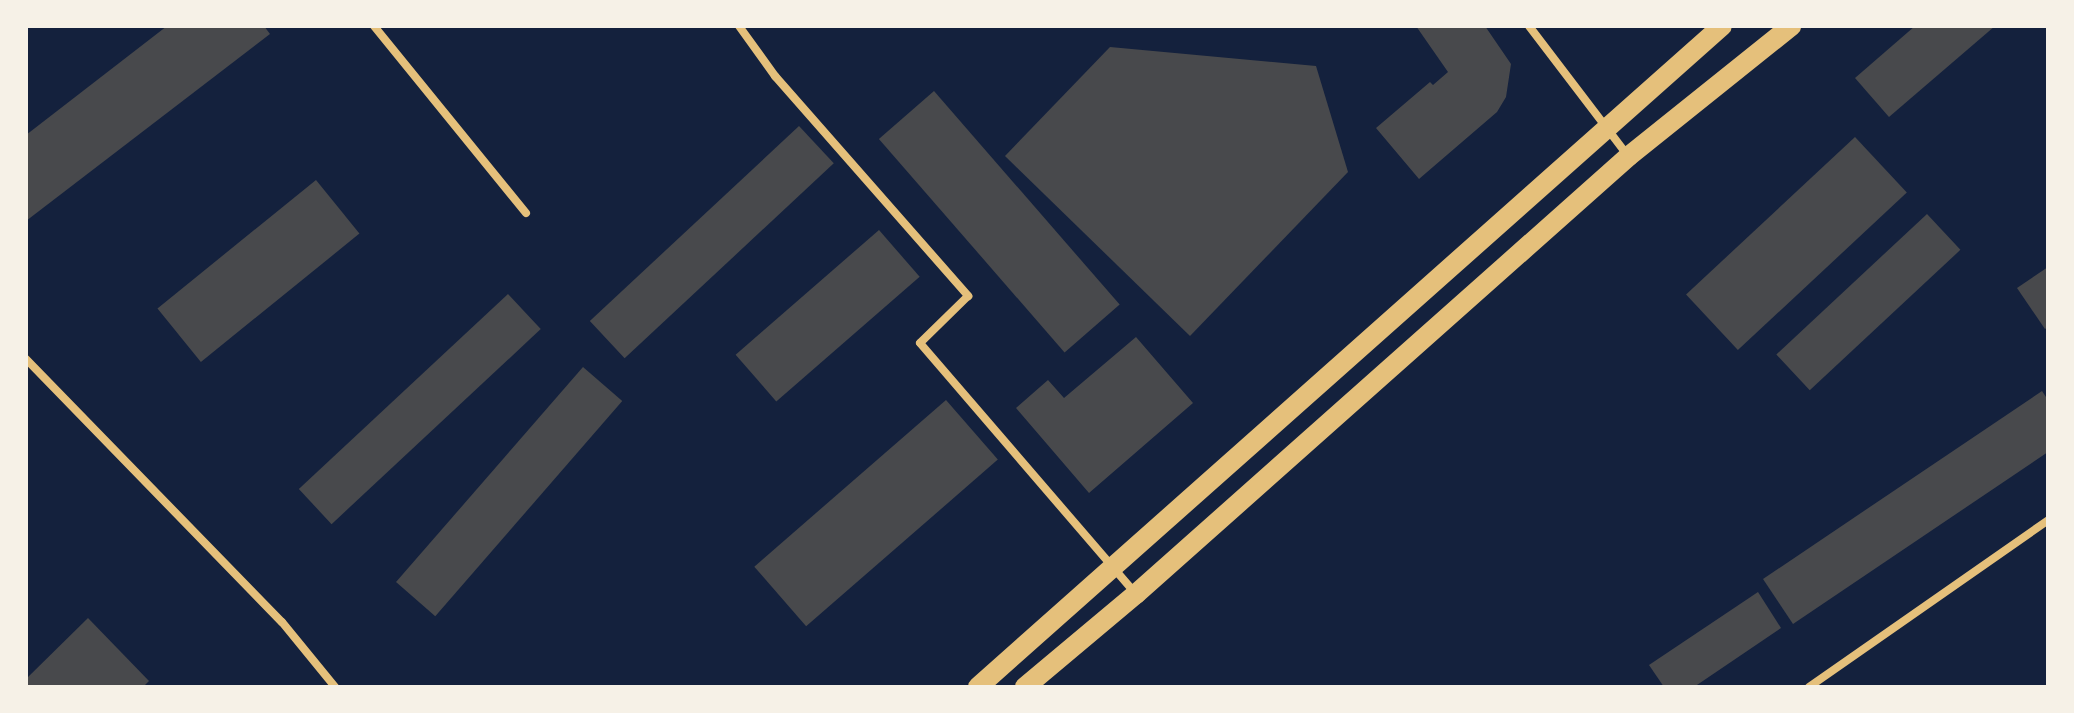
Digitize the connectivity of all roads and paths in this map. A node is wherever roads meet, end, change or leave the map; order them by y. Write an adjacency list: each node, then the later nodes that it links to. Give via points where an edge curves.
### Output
1 (374, 26): 8 (street)
2 (739, 26): 11 (street, via 775,76 968,296 920,343)
3 (1529, 26): 6 (street)
4 (1722, 26): 6 (main road)
5 (1791, 26): 7 (main road)
6 (1607, 129): 7 (street); 11 (main road)
7 (1629, 156): 12 (main road)
8 (526, 213)
9 (26, 359): 13 (street, via 282,622)
10 (2048, 520): 16 (street)
11 (1114, 569): 12 (street); 14 (main road)
12 (1136, 594): 15 (main road)
13 (335, 687)
14 (978, 687)
15 (1025, 687)
16 (1809, 687)

